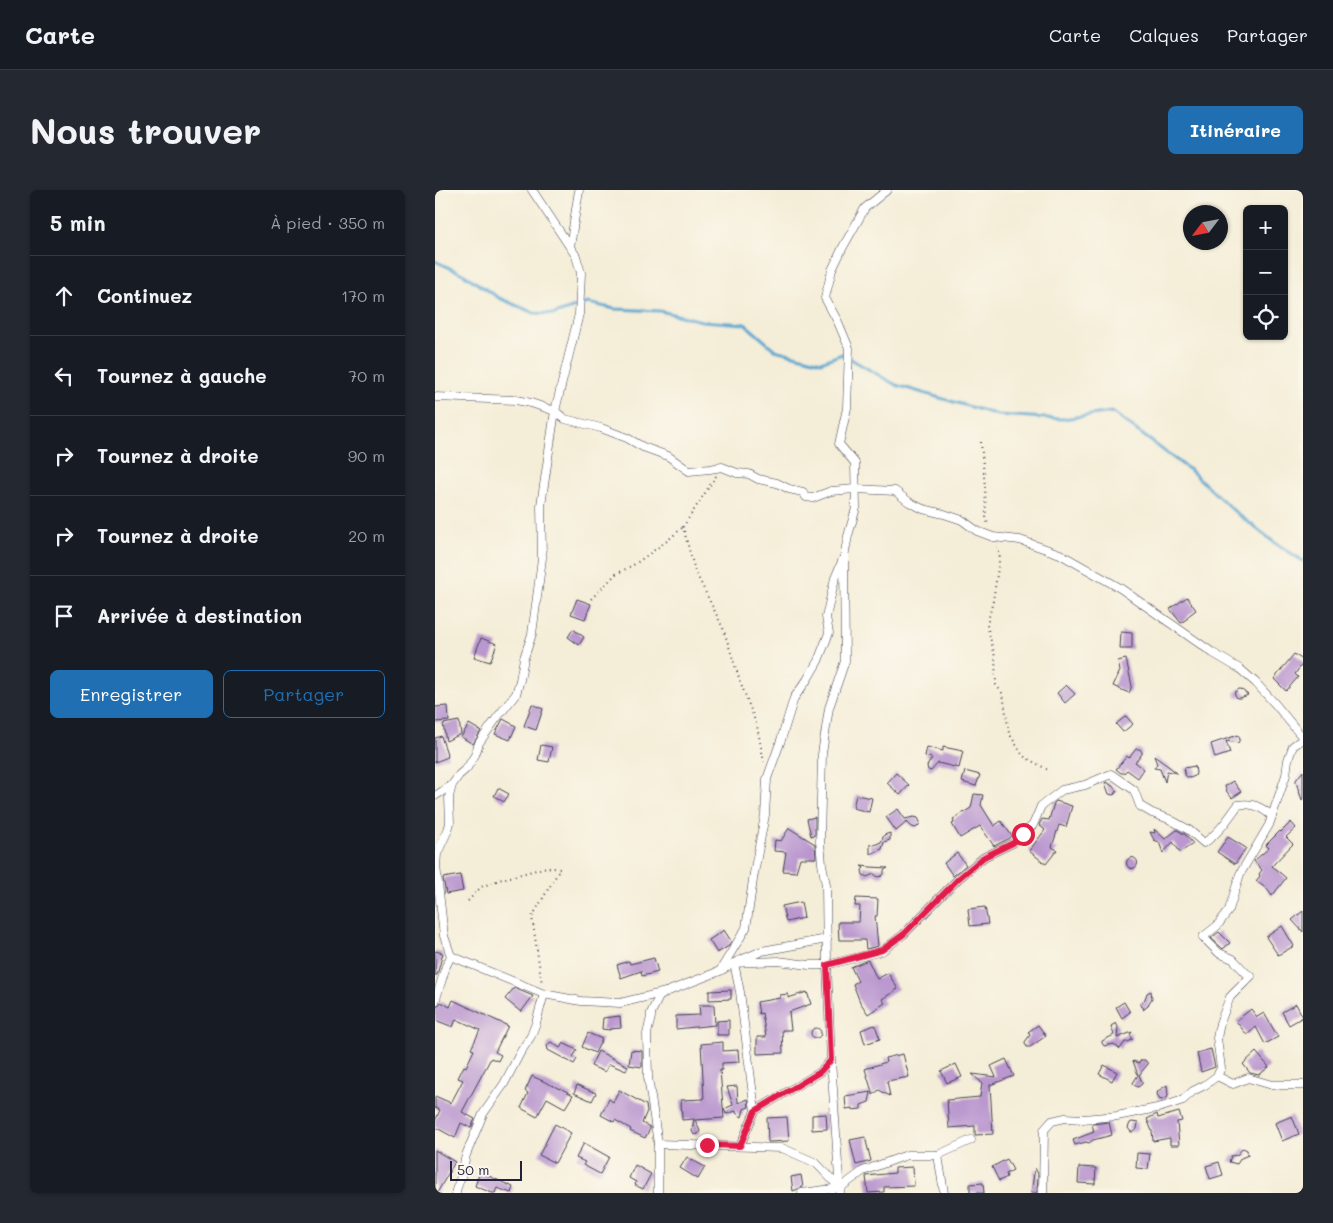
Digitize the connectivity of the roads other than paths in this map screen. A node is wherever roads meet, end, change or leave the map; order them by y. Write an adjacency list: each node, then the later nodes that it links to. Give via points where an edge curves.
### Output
1 (532, 190): 4 (street)
2 (579, 190): 4 (street)
3 (887, 190): 7 (street, via 865,208 832,270 825,298 849,348 847,408 839,444 855,463)
4 (570, 247): 6 (street, via 581,273 579,314)
5 (435, 397): 6 (street, via 516,400)
6 (555, 412): 7 (street, via 565,419 601,428 669,456 689,471 722,467 777,483 813,498 831,490); 10 (street, via 541,505 542,558 532,634 517,694 496,719 467,768)
7 (855, 489): 8 (street, via 856,508); 9 (street, via 895,491 923,509 962,520 977,531 993,537 1019,540 1060,554 1120,588 1239,668 1276,705)
8 (844, 557): 15 (street, via 845,661 829,708 822,754 820,842 826,885); 19 (street, via 835,578 826,617 829,633 818,661 794,698 767,779 765,815 746,928)
9 (1303, 739): 12 (street, via 1293,746 1287,775)
10 (452, 785): 11 (street); 14 (street, via 448,830 437,854)
11 (435, 796)
12 (1272, 816): 18 (street, via 1261,806 1238,805 1212,838 1204,843 1189,830 1140,806 1134,790 1111,774 1063,790 1041,806 1033,825 1013,843 984,857 897,940 882,950); 24 (street, via 1240,874 1229,910 1203,937 1219,954 1233,959 1251,976 1230,997 1220,1023 1217,1038 1221,1068)
13 (435, 902): 14 (street)
14 (441, 910): 16 (street, via 444,936)
15 (827, 939): 17 (street, via 762,951); 18 (street)
16 (451, 956): 21 (street); 22 (street)
17 (734, 962): 18 (street); 19 (street); 26 (street)
18 (827, 965): 23 (street)
19 (721, 971): 20 (street)
20 (666, 992): 21 (street, via 620,1004); 28 (street, via 651,1013 647,1034 648,1077)
21 (544, 994): 32 (street, via 531,1036 483,1114 466,1154)
22 (435, 1002)
23 (831, 1060): 26 (street, via 820,1072); 31 (street)
24 (1217, 1076): 25 (street, via 1233,1084 1249,1078 1272,1085); 36 (street, via 1183,1100 1162,1107 1117,1116 1052,1121 1044,1130)
25 (1303, 1085)
26 (755, 1111): 29 (street)
27 (971, 1140): 30 (street)
28 (658, 1144): 29 (street); 33 (street)
29 (740, 1146): 31 (street, via 782,1148 816,1163)
30 (938, 1155): 31 (street, via 907,1155 863,1171); 35 (street)
31 (840, 1190): 34 (street)
32 (457, 1193)
33 (658, 1193)
34 (802, 1193)
35 (944, 1193)
36 (1043, 1193)

